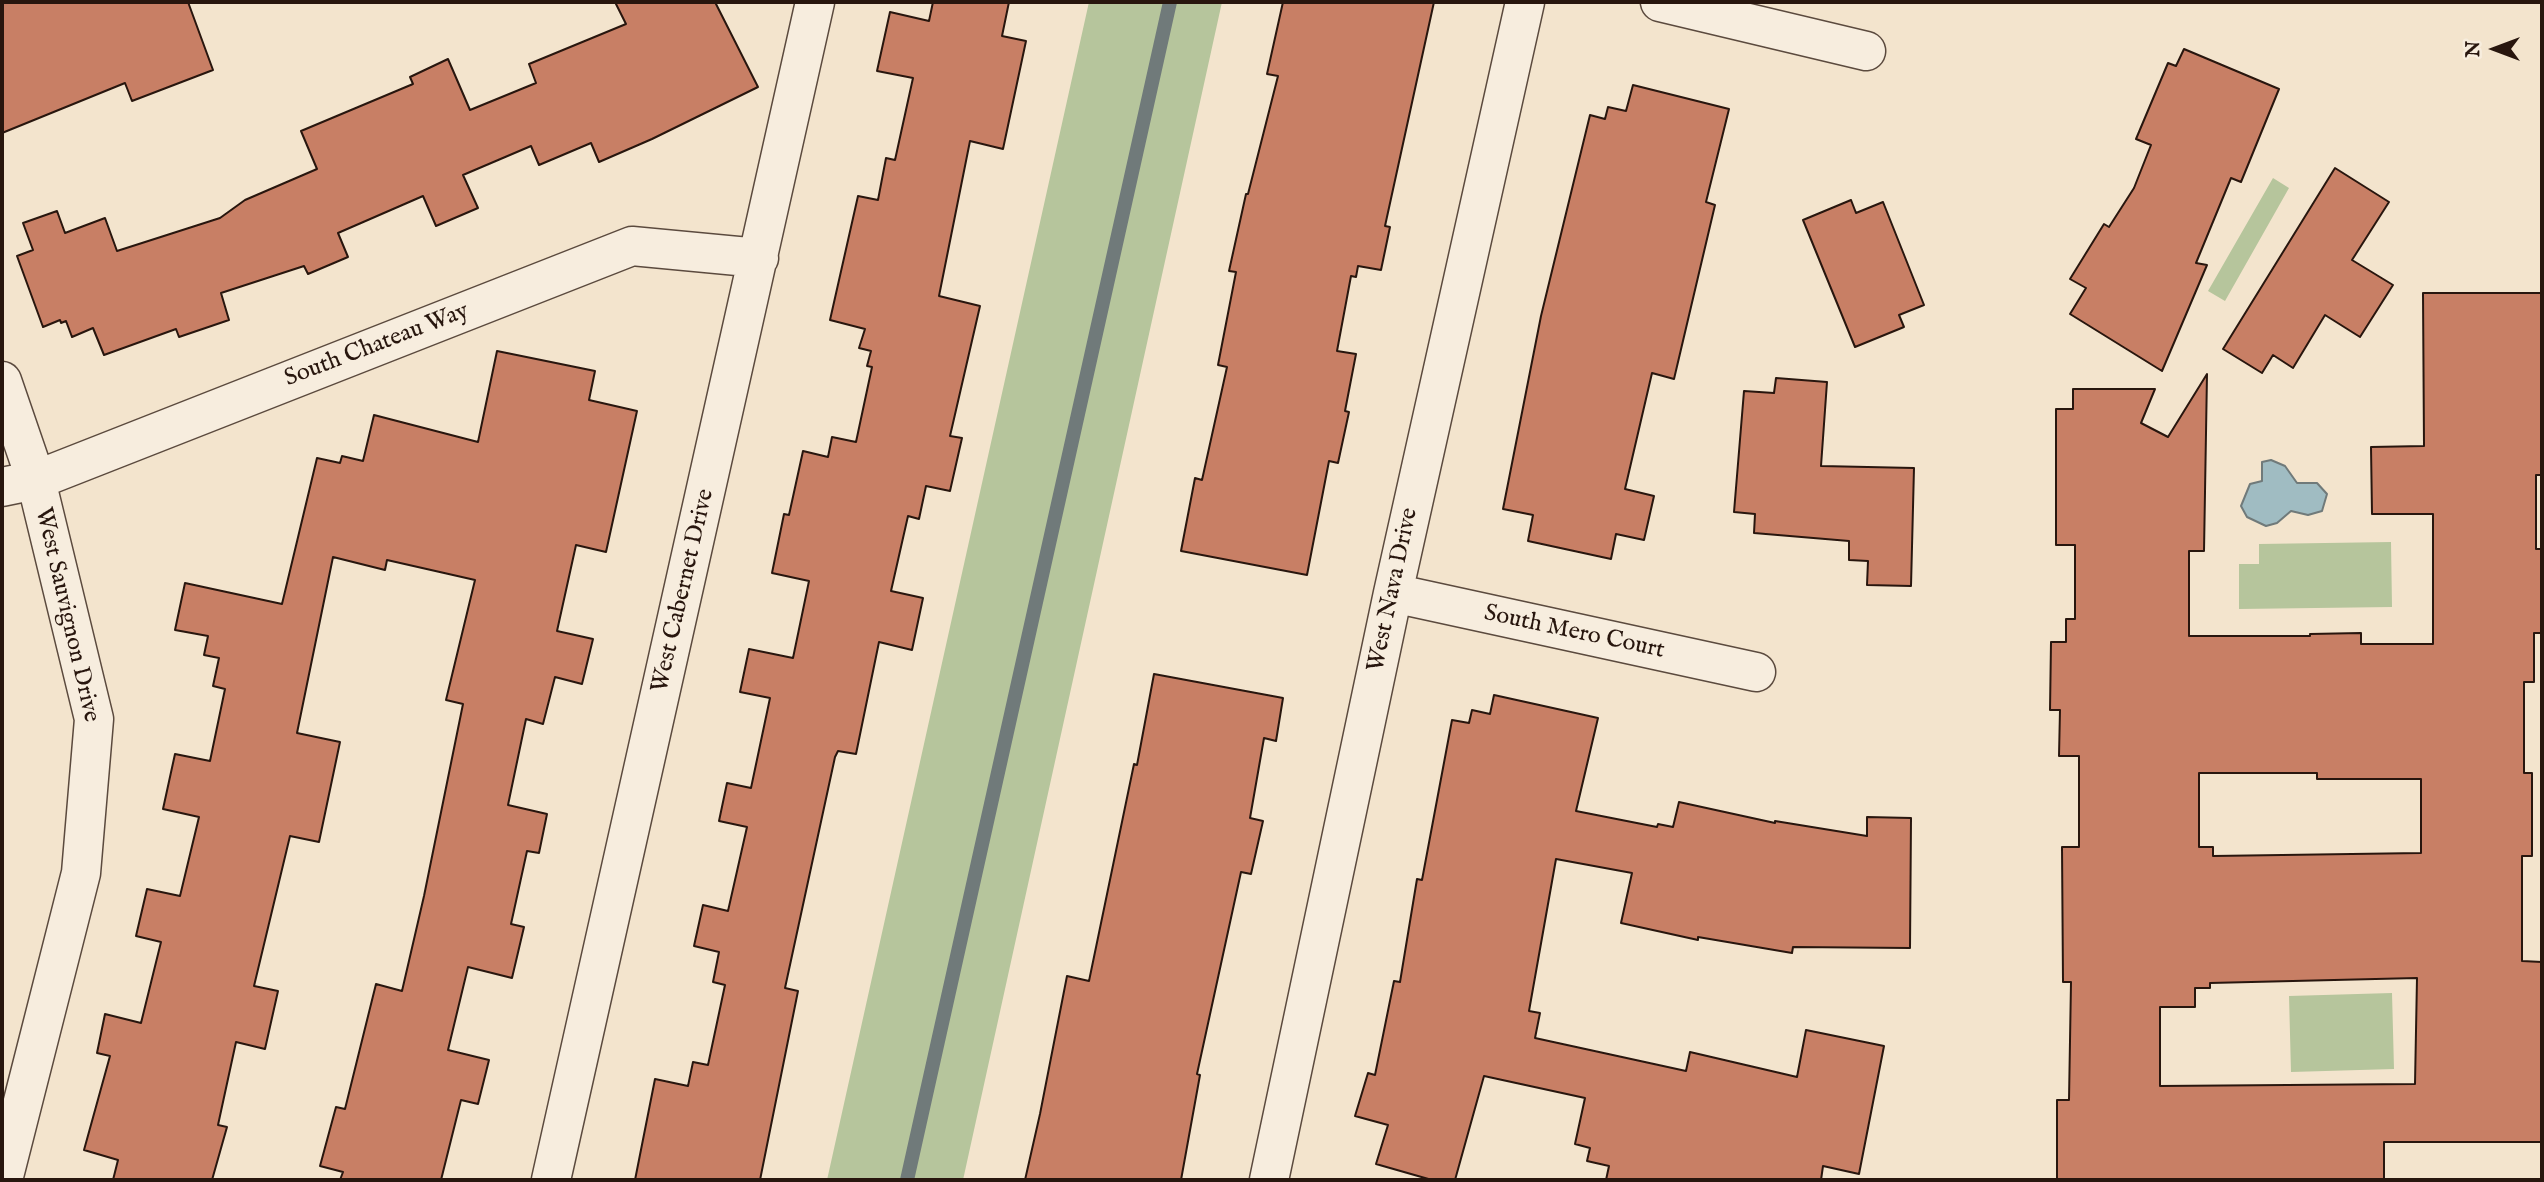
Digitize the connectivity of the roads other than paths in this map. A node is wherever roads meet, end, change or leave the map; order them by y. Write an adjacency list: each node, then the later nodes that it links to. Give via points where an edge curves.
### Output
1 (815, 2): 5 (street, West Cabernet Drive)
2 (1525, 2): 8 (street, West Nava Drive)
3 (1660, 2): 4 (street)
4 (1866, 51)
5 (759, 258): 7 (street, South Chateau Way, via 632,246); 11 (street, West Cabernet Drive)
6 (2, 381): 7 (street, West Sauvignon Drive)
7 (19, 483): 10 (street, West Sauvignon Drive, via 94,719 81,873)
8 (1393, 593): 9 (street, South Mero Court); 12 (street, West Nava Drive)
9 (1756, 672)
10 (3, 1180)
11 (551, 1180)
12 (1269, 1180)

